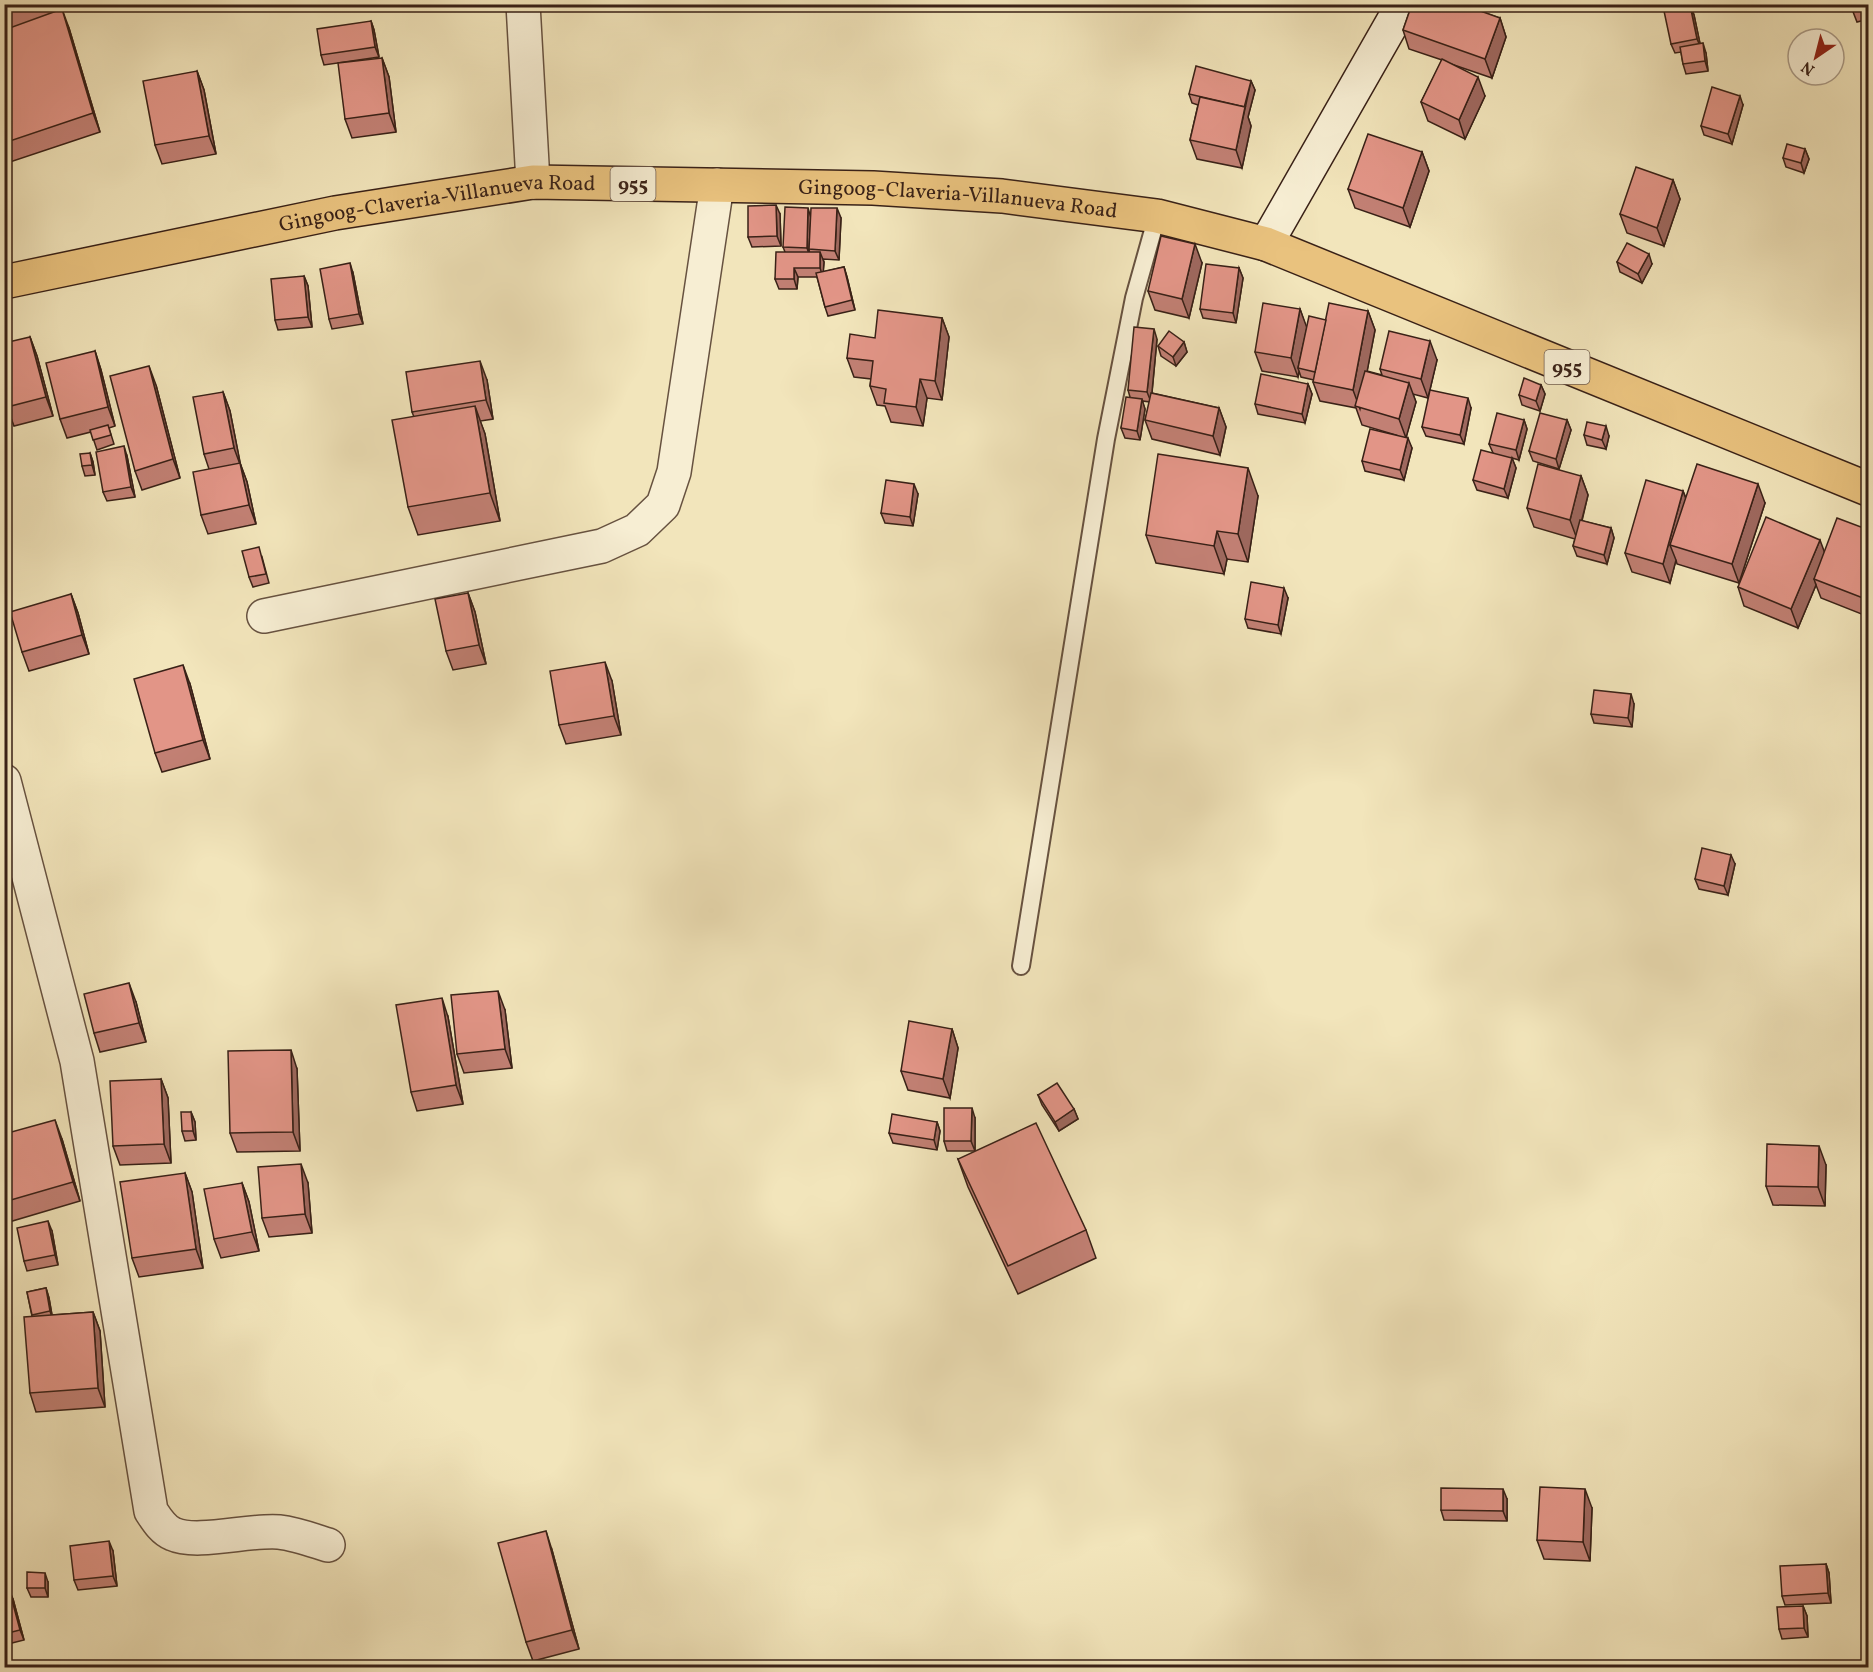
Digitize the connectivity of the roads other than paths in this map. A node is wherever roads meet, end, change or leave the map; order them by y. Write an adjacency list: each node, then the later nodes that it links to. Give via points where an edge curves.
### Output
1 (523, 4): 3 (street)
2 (1403, 4): 6 (street)
3 (533, 183): 4 (main road, Gingoog-Claveria-Villanueva Road / 955); 7 (main road, Gingoog-Claveria-Villanueva Road / 955, via 335,213)
4 (717, 184): 5 (main road, Gingoog-Claveria-Villanueva Road / 955, via 1002,196); 9 (street, via 674,472 663,506 638,530 602,546)
5 (1157, 216): 6 (main road, Gingoog-Claveria-Villanueva Road / 955); 11 (lane, via 1131,308 1108,428)
6 (1266, 244): 8 (main road, Gingoog-Claveria-Villanueva Road / 955)
7 (4, 282)
8 (1869, 489)
9 (264, 616)
10 (4, 781): 12 (street, via 77,1061 152,1511 173,1534 191,1538 278,1532)
11 (1022, 966)
12 (328, 1545)

